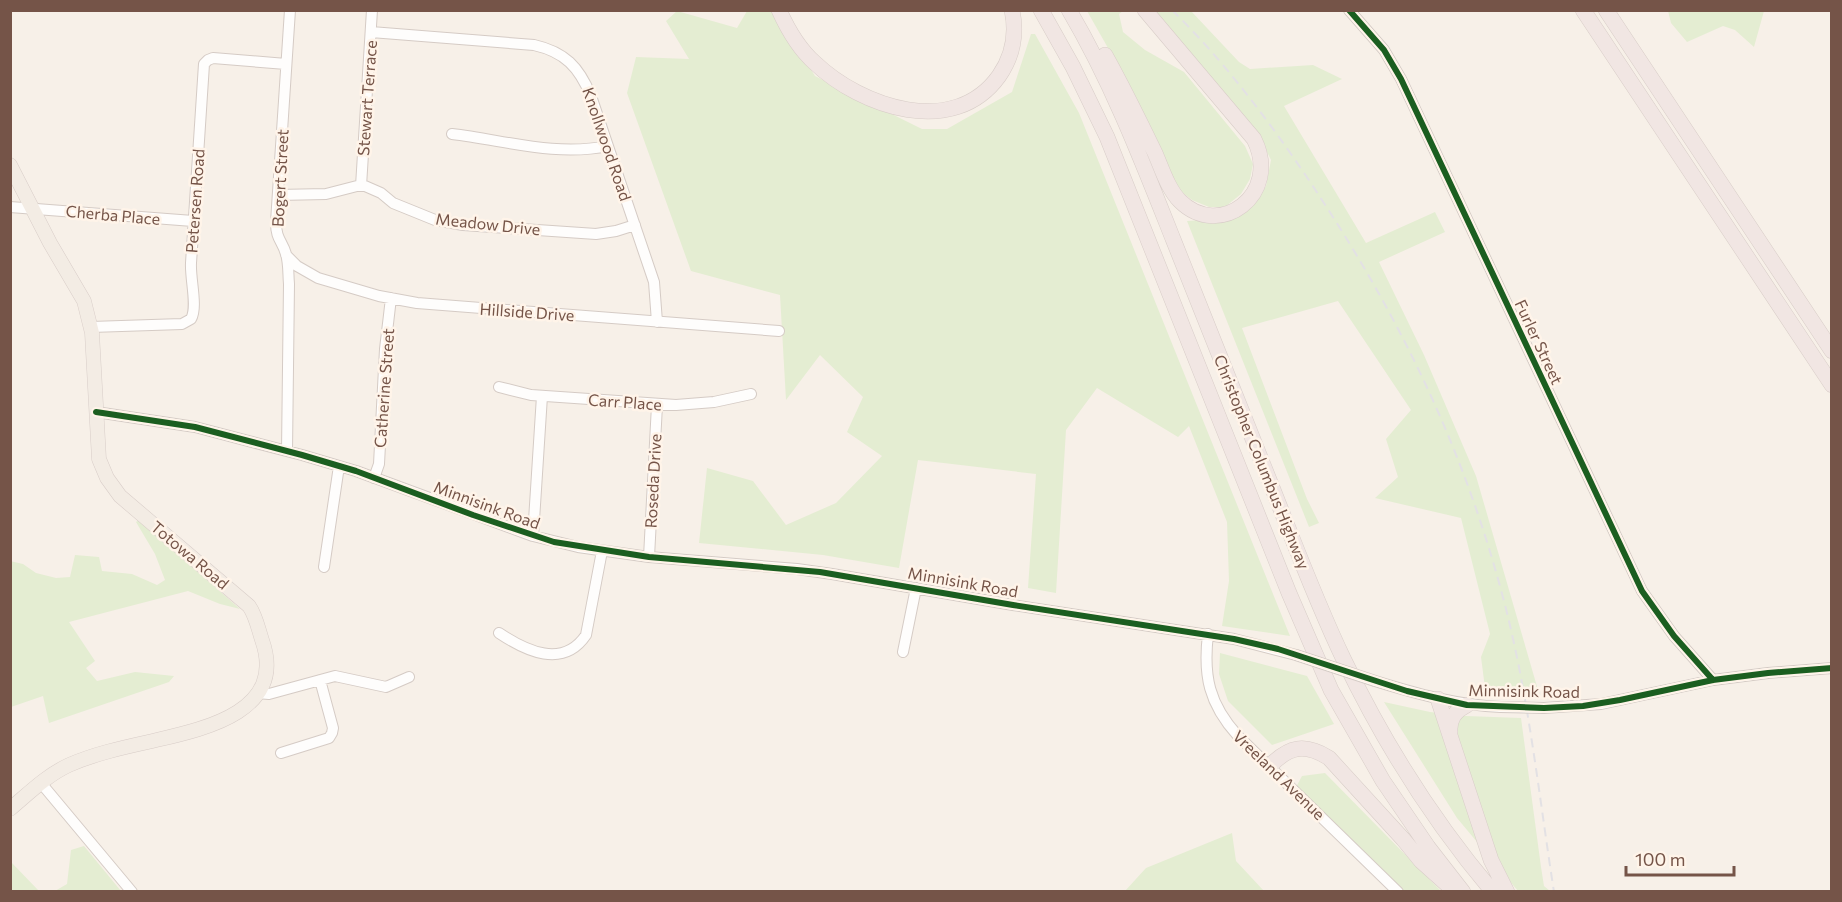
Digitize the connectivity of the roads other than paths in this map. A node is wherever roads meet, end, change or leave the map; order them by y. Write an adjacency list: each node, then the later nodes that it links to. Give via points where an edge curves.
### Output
1 (290, 10): 15 (street, Bogert Street)
2 (372, 10): 13 (street, Stewart Terrace)
3 (778, 10): 4 (highway, via 814,63 838,82 876,102 929,112 962,105 994,82 1013,46)
4 (1012, 10)
5 (1041, 10): 63 (highway, Christopher Columbus Highway, via 1107,137 1298,617 1331,690 1383,782)
6 (1069, 10): 12 (highway, Christopher Columbus Highway)
7 (1144, 10): 12 (highway, via 1257,146 1262,162 1258,187 1248,201 1232,212 1205,214 1181,202 1096,38)
8 (1349, 10): 51 (street, Furler Street, via 1384,50 1401,78 1642,591)
9 (1583, 10): 31 (highway)
10 (1606, 10): 14 (highway)
11 (1620, 10): 14 (highway)
12 (1078, 25): 64 (highway, Christopher Columbus Highway, via 1138,150 1343,658 1412,783)
13 (371, 32): 17 (street, Knollwood Road, via 524,44 552,50 574,66 585,81); 19 (street, Stewart Terrace)
14 (1622, 35): 30 (highway)
15 (286, 64): 20 (street, Bogert Street); 23 (street, Petersen Road, via 213,58 204,64)
16 (452, 134): 17 (street, via 547,149 589,150)
17 (608, 146): 24 (street, Knollwood Road)
18 (10, 165): 22 (main road, Totowa Road)
19 (361, 186): 20 (street, via 326,194); 24 (street, Meadow Drive, via 372,188 408,210 463,225 596,234)
20 (278, 195): 25 (street, Bogert Street, via 276,230)
21 (10, 207): 22 (street, Cherba Place)
22 (32, 208): 23 (street, Cherba Place); 28 (main road, Totowa Road, via 84,301)
23 (194, 221): 28 (street, Petersen Road, via 190,274 195,308 191,319 182,324)
24 (635, 225): 27 (street, Knollwood Road, via 654,282)
25 (286, 255): 26 (street, Hillside Drive, via 318,278); 37 (street, Bogert Street)
26 (391, 298): 27 (street, Hillside Drive); 39 (street, Catherine Street, via 379,464)
27 (657, 322): 29 (street, Hillside Drive)
28 (91, 327): 36 (main road, Totowa Road)
29 (779, 331)
30 (1832, 351)
31 (1832, 385)
32 (499, 387): 34 (street, Carr Place)
33 (751, 394): 35 (street, Carr Place, via 702,404)
34 (542, 396): 35 (street, Carr Place); 40 (street)
35 (657, 405): 42 (street, Roseda Drive)
36 (96, 412): 37 (street, Minnisink Road, via 178,424); 52 (main road, Totowa Road, via 99,459 111,485 253,611 266,658 264,678)
37 (287, 451): 38 (street, Minnisink Road)
38 (339, 466): 39 (street, Minnisink Road); 43 (street)
39 (374, 478): 40 (street, Minnisink Road)
40 (533, 536): 41 (street, Minnisink Road)
41 (602, 551): 42 (street, Minnisink Road); 45 (street, via 586,635 577,645 566,652 546,653 520,646)
42 (649, 557): 44 (street, Minnisink Road, via 797,569)
43 (324, 567)
44 (916, 588): 46 (street, Minnisink Road); 47 (street)
45 (499, 633)
46 (1208, 634): 53 (street, Minnisink Road, bridge, via 1255,643); 57 (street, Vreeland Avenue, via 1205,659 1216,704 1232,729)
47 (903, 652)
48 (1832, 668): 51 (street, Minnisink Road)
49 (409, 677): 50 (street, via 386,687 335,676)
50 (320, 680): 52 (street, via 269,694); 56 (street, via 333,733)
51 (1713, 680): 54 (street, Minnisink Road, bridge, via 1601,704 1544,708)
52 (257, 693): 58 (main road, via 238,712 213,725 96,755 67,766)
53 (1438, 699): 54 (street, Minnisink Road); 55 (highway)
54 (1467, 705): 55 (highway, via 1451,720)
55 (1451, 738): 65 (highway, via 1491,860)
56 (281, 753)
57 (1270, 766): 61 (street, Vreeland Avenue); 62 (highway, via 1293,749 1314,751 1329,758 1421,861)
58 (41, 783): 59 (main road); 60 (street)
59 (10, 809)
60 (132, 891)
61 (1398, 891)
62 (1455, 891)
63 (1463, 891)
64 (1493, 891)
65 (1507, 891)

